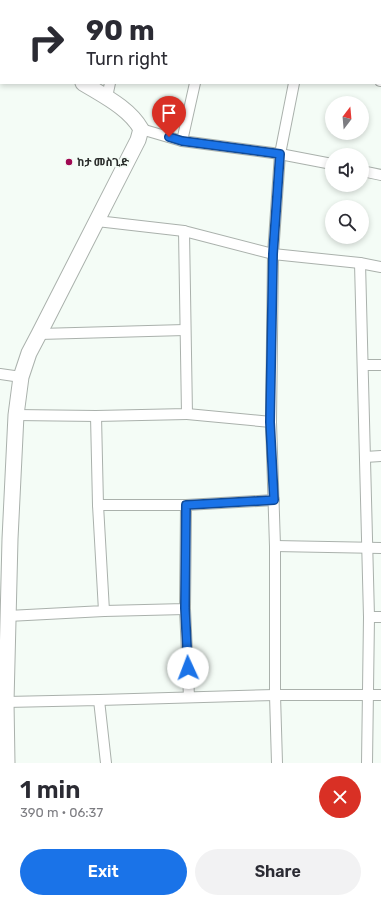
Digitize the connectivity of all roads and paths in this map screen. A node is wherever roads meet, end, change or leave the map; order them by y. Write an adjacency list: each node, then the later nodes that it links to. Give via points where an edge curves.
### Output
1 (87, 84): 4 (street)
2 (195, 84): 6 (street)
3 (294, 84): 7 (street)
4 (108, 90): 5 (street)
5 (141, 129): 6 (street); 11 (street, via 138,140)
6 (182, 141): 7 (street)
7 (280, 154): 8 (street); 13 (street)
8 (325, 163)
9 (369, 172): 10 (street)
10 (381, 175)
11 (97, 221): 12 (street); 17 (street)
12 (184, 231): 13 (street); 16 (street)
13 (273, 254): 14 (street); 25 (street)
14 (360, 264): 15 (street); 18 (street)
15 (381, 268)
16 (185, 330): 17 (street); 22 (street)
17 (39, 334): 21 (street)
18 (363, 365): 19 (street); 27 (street)
19 (381, 365)
20 (0, 374): 21 (street)
21 (21, 377): 23 (street)
22 (187, 414): 24 (street); 25 (street)
23 (16, 415): 24 (street); 31 (street)
24 (96, 416): 29 (street)
25 (270, 422): 28 (street)
26 (381, 456): 27 (street)
27 (365, 457): 33 (street)
28 (274, 500): 30 (street); 32 (street)
29 (98, 505): 30 (street); 36 (street)
30 (186, 505): 35 (street)
31 (5, 538): 37 (street)
32 (275, 546): 33 (street); 43 (street)
33 (367, 548): 34 (street); 38 (street)
34 (381, 548)
35 (185, 608): 36 (street); 44 (street)
36 (104, 611): 37 (street)
37 (8, 616): 40 (street)
38 (369, 617): 39 (street); 41 (street)
39 (381, 617)
40 (4, 655): 46 (street)
41 (367, 695): 42 (street); 43 (street); 50 (street)
42 (381, 695)
43 (275, 696): 44 (street); 49 (street)
44 (189, 697): 45 (street)
45 (99, 700): 46 (street); 48 (street)
46 (6, 702): 47 (street)
47 (7, 763)
48 (106, 763)
49 (277, 763)
50 (367, 763)

